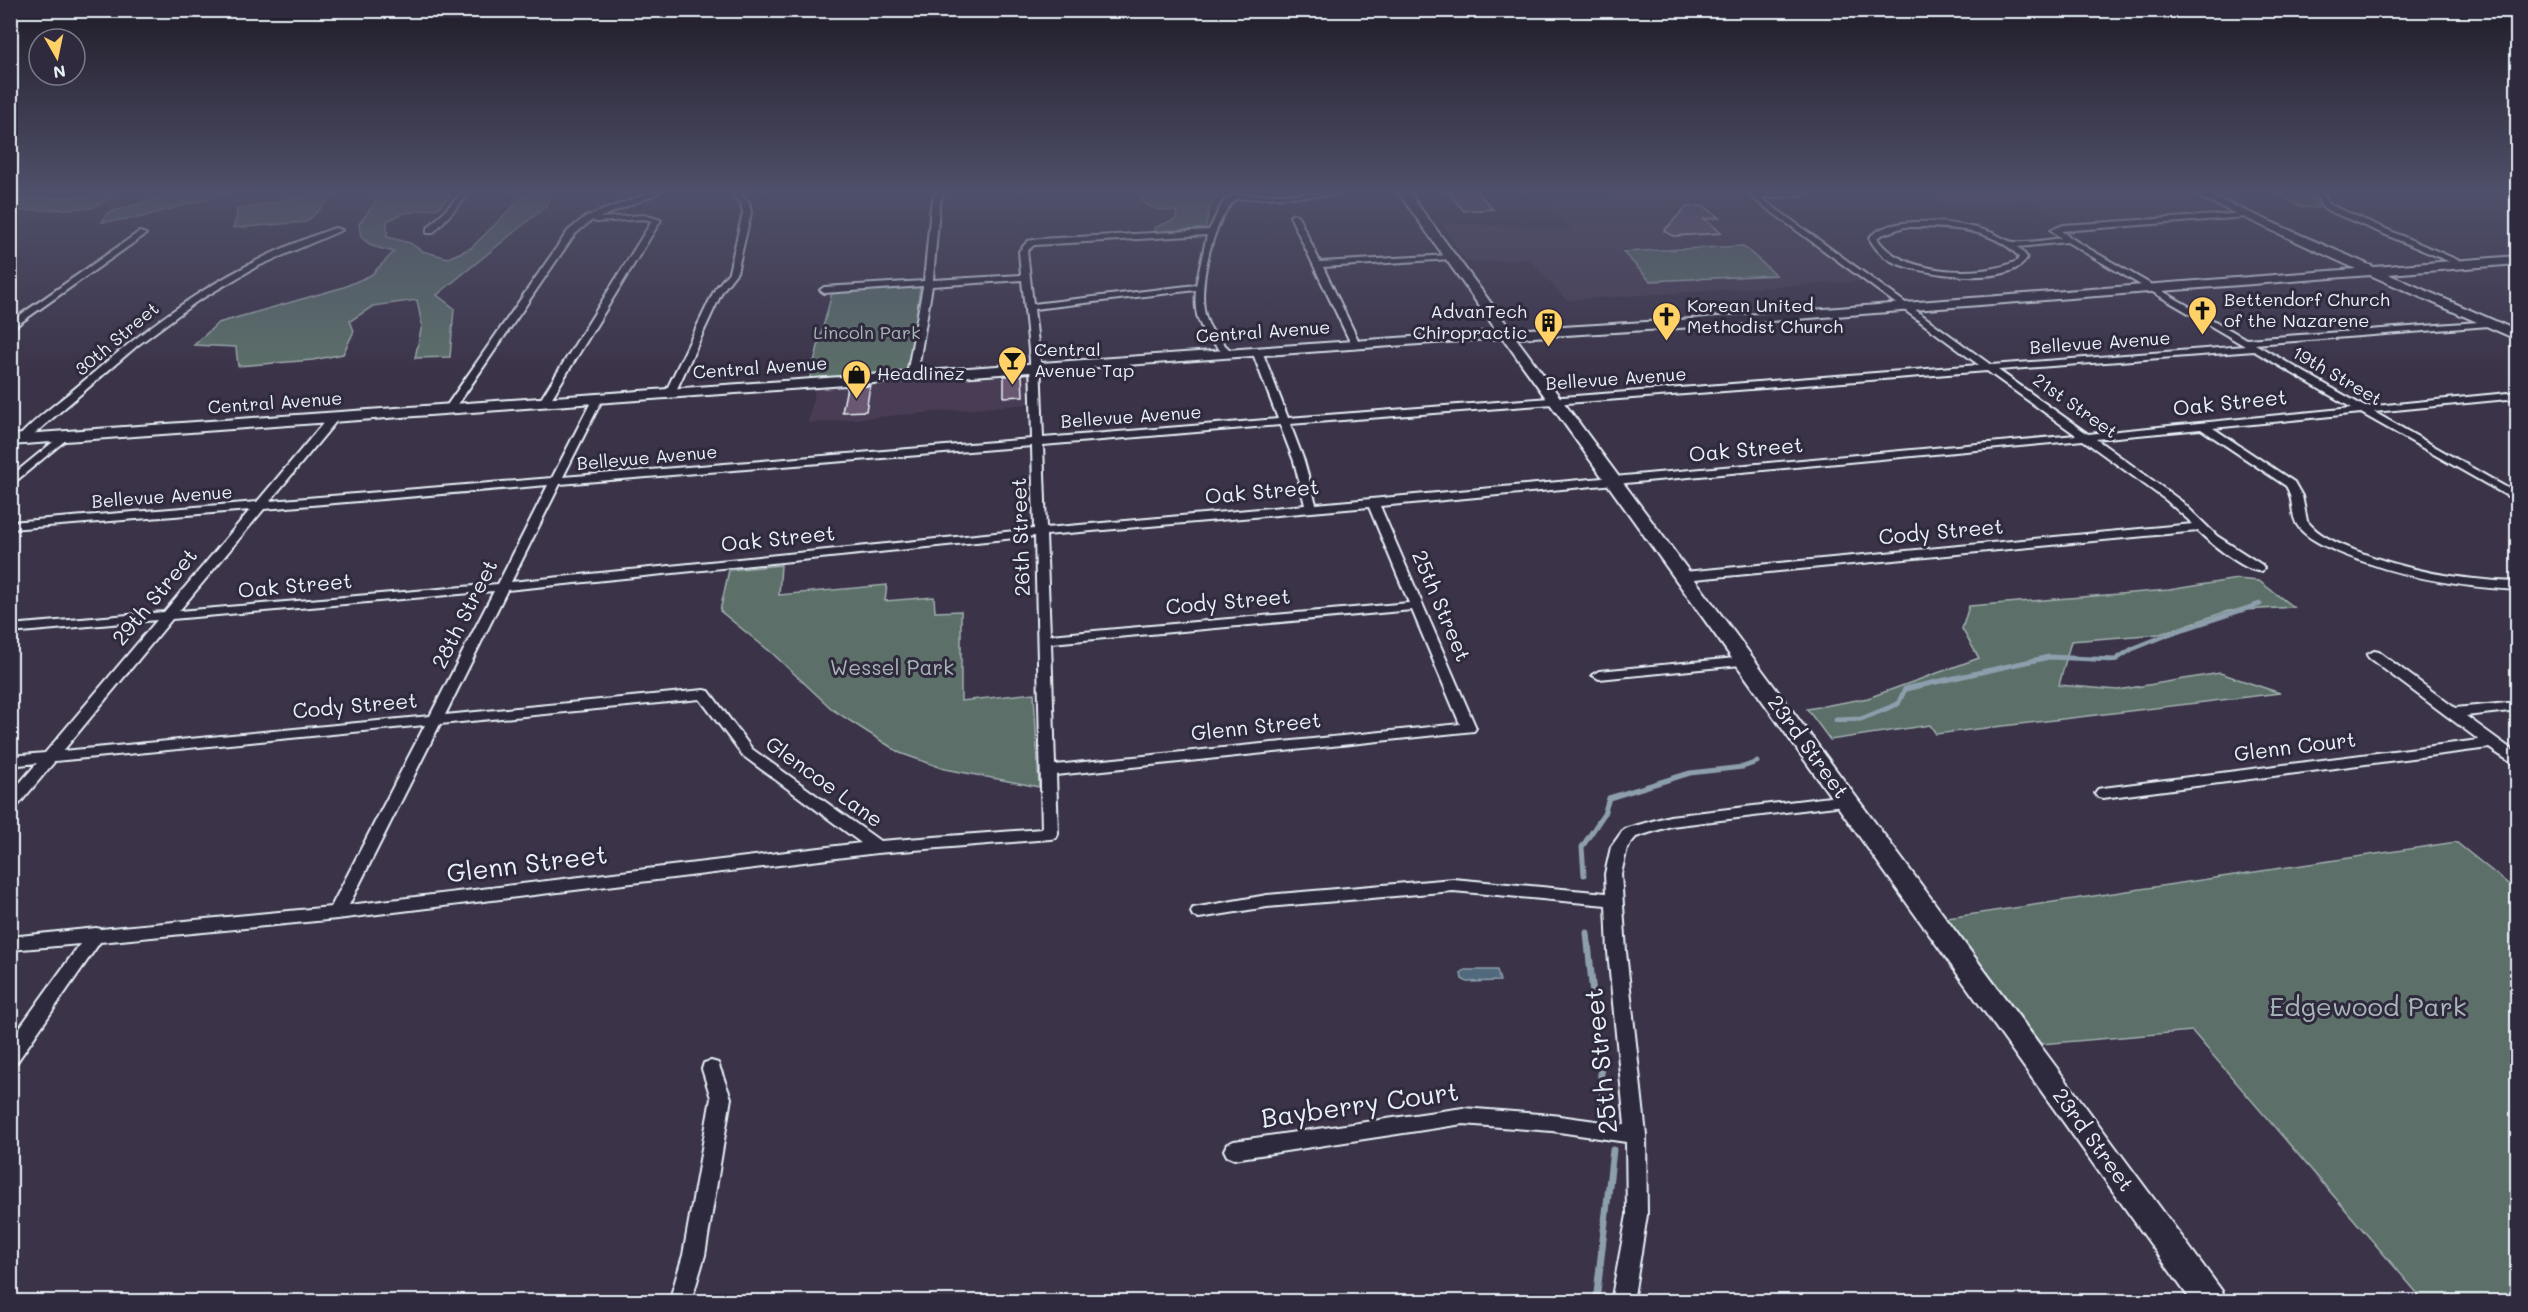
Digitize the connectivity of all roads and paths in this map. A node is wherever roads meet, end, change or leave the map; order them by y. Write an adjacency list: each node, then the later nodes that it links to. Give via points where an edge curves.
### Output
1 (113, 254): 30 (street)
2 (278, 254): 52 (street, 30th Street, via 174,312)
3 (556, 254): 45 (street)
4 (636, 254): 44 (street)
5 (737, 254): 40 (street, via 733,272 719,289)
6 (931, 254): 23 (street)
7 (1023, 254): 22 (street, 26th Street)
8 (1207, 254): 24 (street)
9 (1314, 254): 20 (street)
10 (1450, 254): 17 (street, 23rd Street)
11 (1831, 254): 28 (street, 21st Street)
12 (1885, 254): 13 (street, via 1925,268 1994,273 2016,267 2023,257)
13 (2020, 254)
14 (2093, 254): 25 (street, 19th Street)
15 (2336, 254): 21 (street)
16 (2440, 254): 19 (street)
17 (1452, 257): 20 (street); 31 (street, 23rd Street)
18 (2516, 261): 19 (street, Central Avenue)
19 (2463, 264): 21 (street, Central Avenue)
20 (1319, 265): 33 (street)
21 (2372, 270): 25 (street, Central Avenue); 29 (street)
22 (1024, 277): 23 (street); 27 (street, 26th Street)
23 (928, 284): 26 (street); 39 (street)
24 (1200, 286): 27 (street); 36 (street, via 1201,318 1209,335)
25 (2149, 287): 28 (street, Central Avenue); 34 (street, 19th Street)
26 (824, 290)
27 (1029, 307): 37 (street, 26th Street)
28 (1907, 307): 31 (street, Central Avenue); 38 (street, 21st Street)
29 (2489, 323): 32 (street); 34 (street, Bellevue Avenue)
30 (10, 327)
31 (1508, 334): 33 (street, Central Avenue); 43 (street, 23rd Street)
32 (2517, 336)
33 (1355, 344): 35 (street, Central Avenue)
34 (2250, 345): 38 (street, Bellevue Avenue); 46 (street, 19th Street)
35 (1257, 351): 36 (street, Central Avenue); 48 (street)
36 (1228, 353): 37 (street, Central Avenue)
37 (1035, 366): 39 (street, Central Avenue); 53 (street, 26th Street)
38 (1989, 368): 43 (street, Bellevue Avenue); 51 (street, 21st Street)
39 (912, 375): 40 (street, Central Avenue)
40 (670, 393): 42 (street, Central Avenue)
41 (2517, 395): 46 (street, Oak Street)
42 (598, 398): 44 (street, Central Avenue); 55 (street, 28th Street)
43 (1555, 400): 48 (street, Bellevue Avenue); 54 (street, 23rd Street)
44 (544, 402): 45 (street, Central Avenue)
45 (450, 408): 47 (street, Central Avenue)
46 (2361, 409): 49 (street, Oak Street); 58 (street, 19th Street)
47 (334, 417): 50 (street, Central Avenue); 61 (street, 29th Street)
48 (1283, 422): 53 (street, Bellevue Avenue); 62 (street)
49 (2202, 424): 51 (street, Oak Street); 69 (street, via 2290,484 2300,502 2298,511 2303,525 2329,543 2376,564 2419,576 2482,586)
50 (64, 436): 52 (street, Central Avenue); 56 (street)
51 (2087, 438): 54 (street, Oak Street); 64 (street, 21st Street, via 2195,517)
52 (16, 440)
53 (1036, 441): 55 (street, Bellevue Avenue); 65 (street, 26th Street)
54 (1614, 480): 60 (street, Oak Street); 67 (street, 23rd Street)
55 (555, 482): 61 (street, Bellevue Avenue); 68 (street, 28th Street)
56 (10, 483)
57 (2517, 486): 58 (street)
58 (2499, 488): 59 (street, 19th Street)
59 (2517, 499)
60 (1372, 501): 62 (street, Oak Street); 70 (street, 25th Street)
61 (259, 506): 63 (street, Bellevue Avenue); 71 (street, 29th Street)
62 (1311, 507): 65 (street, Oak Street)
63 (10, 525)
64 (2201, 527): 66 (street, 21st Street); 67 (street, Cody Street)
65 (1041, 532): 68 (street, Oak Street); 73 (street, 26th Street)
66 (2258, 568)
67 (1684, 576): 75 (street, 23rd Street)
68 (502, 586): 71 (street, Oak Street); 80 (street, 28th Street)
69 (2517, 586)
70 (1417, 606): 73 (street, Cody Street); 81 (street, 25th Street)
71 (169, 616): 72 (street, Oak Street); 83 (street, 29th Street)
72 (10, 629)
73 (1043, 640): 86 (street, 26th Street)
74 (2374, 655): 79 (street)
75 (1746, 661): 76 (street); 88 (street, 23rd Street)
76 (1599, 675)
77 (704, 694): 80 (street, Cody Street); 91 (street, Glencoe Lane, via 747,752)
78 (2517, 706): 79 (street)
79 (2453, 713): 82 (street)
80 (435, 720): 83 (street, Cody Street); 94 (street, 28th Street)
81 (1469, 728): 86 (street, Glenn Street)
82 (2492, 743): 85 (street); 87 (street, Glenn Court)
83 (51, 756): 84 (street, Cody Street); 89 (street, 29th Street)
84 (10, 760)
85 (2517, 762)
86 (1048, 771): 90 (street, 26th Street)
87 (2103, 793)
88 (1847, 800): 92 (street, 25th Street, via 1670,820 1630,833 1619,846 1613,874); 103 (street, 23rd Street)
89 (10, 805)
90 (1050, 834): 91 (street, Glenn Street)
91 (877, 847): 94 (street, Glenn Street)
92 (1615, 900): 93 (street, via 1453,885 1267,901); 99 (street, 25th Street)
93 (1199, 912)
94 (337, 913): 95 (street, Glenn Street)
95 (96, 934): 96 (street, Glenn Street); 97 (street)
96 (10, 944)
97 (10, 1057)
98 (711, 1070): 101 (street, via 721,1098 694,1255)
99 (1636, 1135): 100 (street, Bayberry Court, via 1463,1116); 102 (street, 25th Street, via 1637,1215)
100 (1234, 1150)
101 (680, 1302)
102 (1622, 1302)
103 (2211, 1302)

